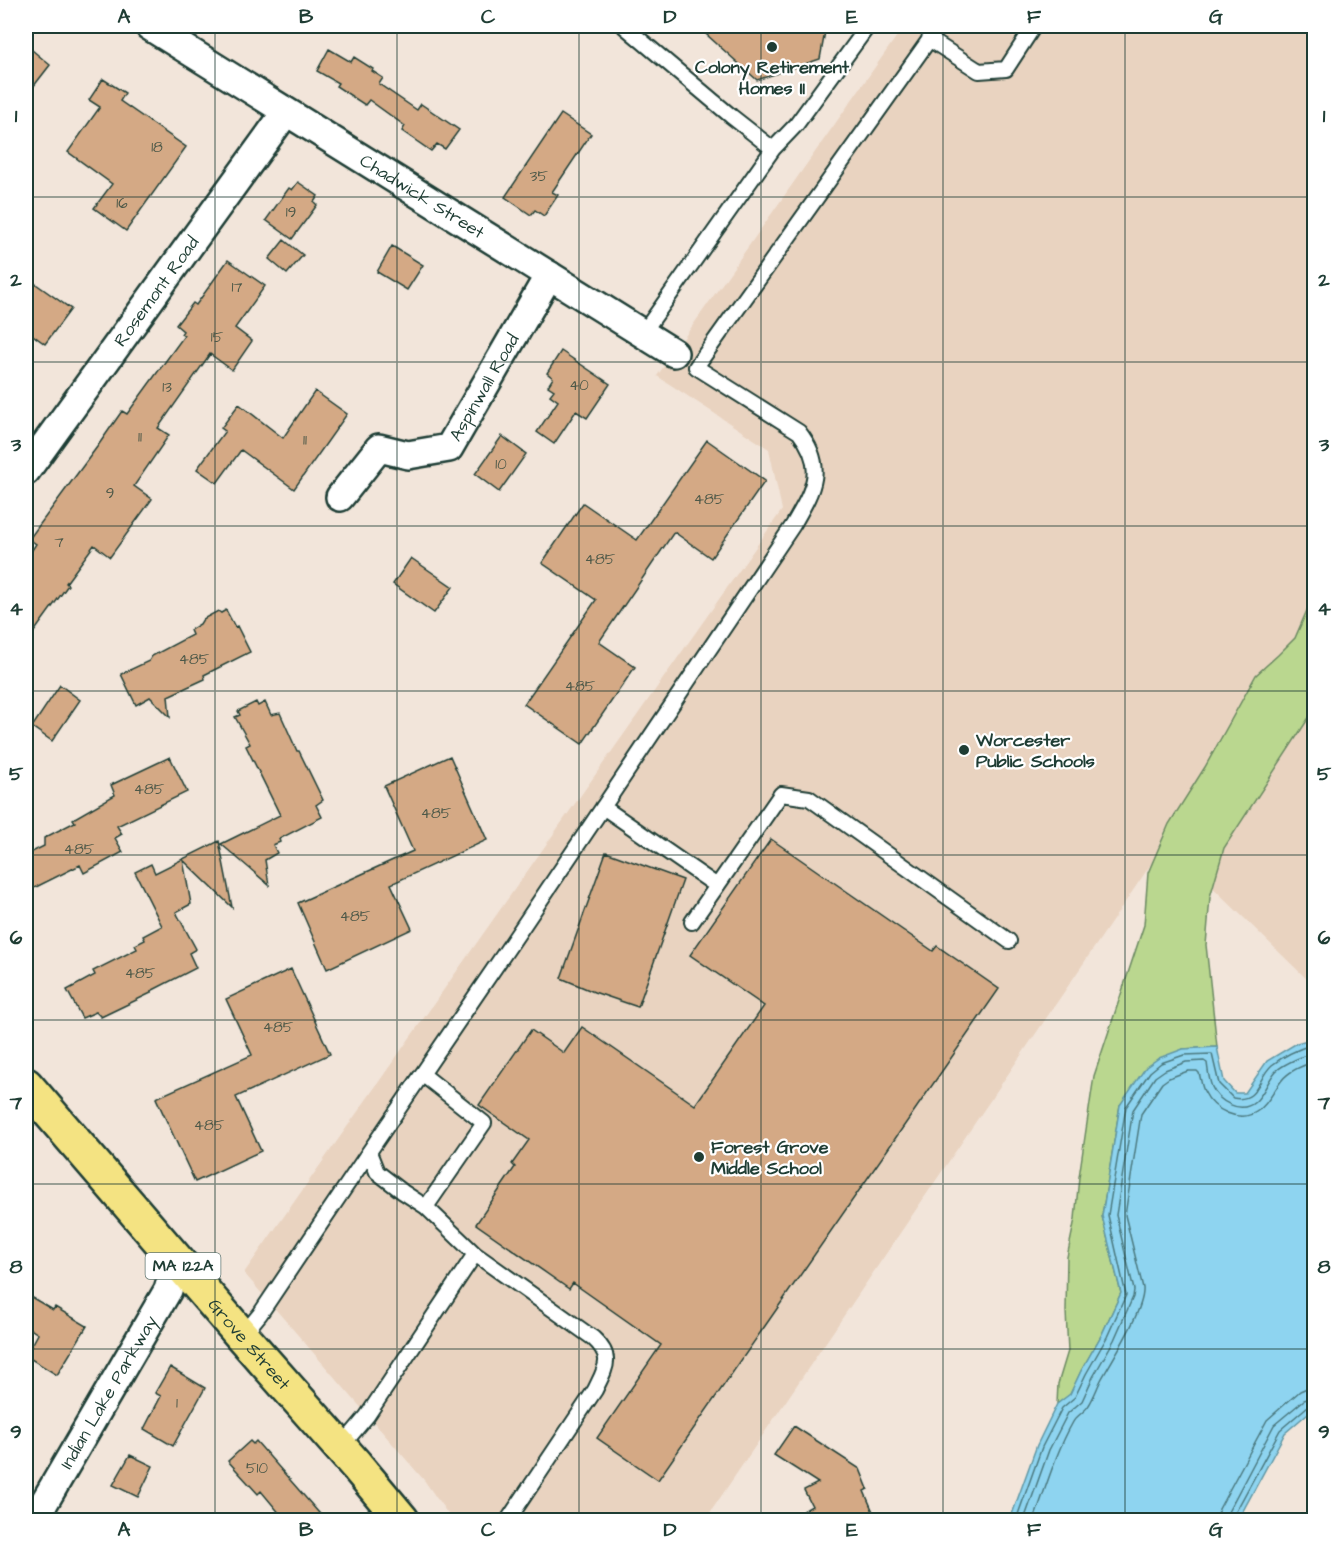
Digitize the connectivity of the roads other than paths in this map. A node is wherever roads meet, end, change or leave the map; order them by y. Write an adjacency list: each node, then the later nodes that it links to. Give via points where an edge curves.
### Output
1 (149, 26): 7 (street, Chadwick Street)
2 (624, 26): 8 (lane)
3 (868, 26): 8 (lane, via 796,125)
4 (939, 26): 6 (lane)
5 (1035, 26): 6 (lane, via 1006,69 979,71)
6 (929, 39): 11 (lane)
7 (286, 112): 9 (street, Chadwick Street); 12 (street, Rosemont Road)
8 (773, 149): 10 (lane)
9 (549, 275): 10 (street, Chadwick Street); 13 (street, Aspinwall Road, via 449,448 408,455 379,448)
10 (643, 333): 11 (street, Chadwick Street)
11 (685, 360): 14 (lane, via 799,432 813,454 813,485 793,525)
12 (26, 471)
13 (340, 497)
14 (603, 807): 15 (lane); 18 (lane)
15 (717, 886): 16 (lane); 17 (lane, via 781,794 809,798)
16 (692, 922)
17 (1009, 941)
18 (422, 1074): 20 (lane); 21 (lane, via 484,1123)
19 (31, 1101): 23 (main road, Grove Street / MA 122A)
20 (369, 1152): 21 (lane, via 377,1172); 24 (lane)
21 (426, 1207): 22 (lane)
22 (475, 1254): 25 (lane, via 367,1416); 28 (lane, via 593,1338 607,1358 595,1390)
23 (177, 1260): 24 (main road, Grove Street / MA 122A); 26 (street, Indian Lake Parkway, via 168,1290)
24 (242, 1336): 25 (main road, Grove Street / MA 122A)
25 (340, 1447): 27 (main road, Grove Street / MA 122A)
26 (34, 1521)
27 (402, 1521)
28 (508, 1521)

